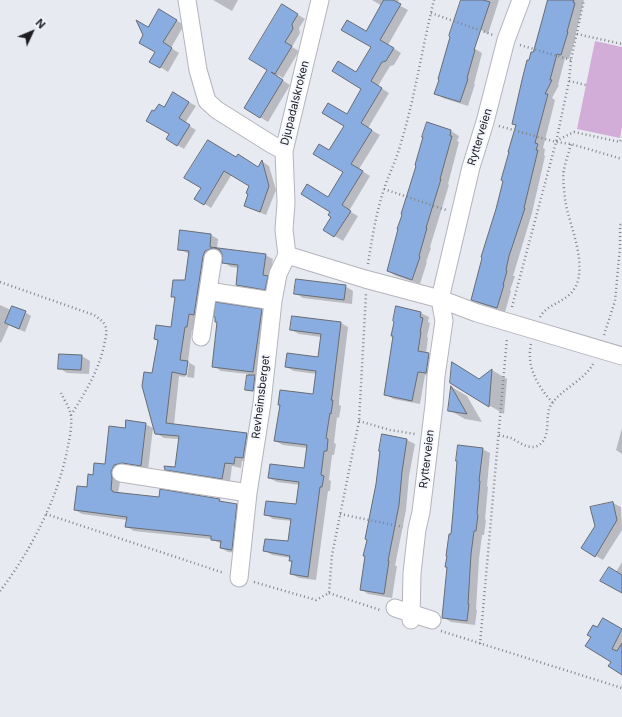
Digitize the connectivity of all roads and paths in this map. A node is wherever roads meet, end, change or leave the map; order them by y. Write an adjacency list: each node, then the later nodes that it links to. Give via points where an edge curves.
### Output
1 (187, 0): 13 (street, via 198,70 207,100 217,110)
2 (320, 0): 13 (street, Djupadalskroken)
3 (434, 0): 15 (path, via 400,147)
4 (521, 0): 9 (street, Rytterveien, via 505,47)
5 (577, 34): 6 (path)
6 (622, 44)
7 (569, 81): 8 (path)
8 (586, 85)
9 (485, 122): 11 (path); 16 (street, Rytterveien)
10 (622, 138): 11 (path, via 620,142 574,132)
11 (556, 142): 12 (path)
12 (571, 144): 14 (path); 24 (path, via 563,170 565,204 580,267 580,277 570,295 543,311)
13 (284, 151): 17 (street, Djupadalskroken, via 284,230)
14 (622, 159)
15 (384, 189): 16 (path); 19 (path)
16 (460, 215): 22 (street, Rytterveien)
17 (287, 255): 19 (street); 23 (street, Revheimsberget, via 278,274)
18 (213, 258): 21 (street)
19 (365, 279): 22 (street); 30 (path)
20 (0, 282): 29 (path, via 94,315 105,326 106,335 101,358 93,379)
21 (208, 291): 23 (street); 25 (street)
22 (440, 299): 24 (street); 31 (street, Rytterveien, via 444,321)
23 (273, 301): 33 (street, Revheimsberget, via 262,403)
24 (534, 330): 26 (street); 28 (path, via 530,351 532,370 541,390)
25 (202, 337)
26 (622, 356)
27 (61, 393): 29 (path)
28 (553, 403)
29 (71, 415): 34 (path, via 66,458)
30 (359, 421): 31 (path); 35 (path)
31 (430, 437): 36 (street, Rytterveien)
32 (121, 473): 33 (street)
33 (248, 493): 37 (street, Revheimsberget)
34 (46, 514): 37 (path); 38 (path, via 18,565)
35 (340, 514): 36 (path); 39 (path)
36 (417, 530): 41 (street, Rytterveien, via 412,573)
37 (239, 578): 39 (path, via 316,600)
38 (0, 591)
39 (328, 593): 40 (path)
40 (391, 610): 41 (street)
41 (411, 617): 42 (street)
42 (435, 625): 43 (path)
43 (622, 688)

